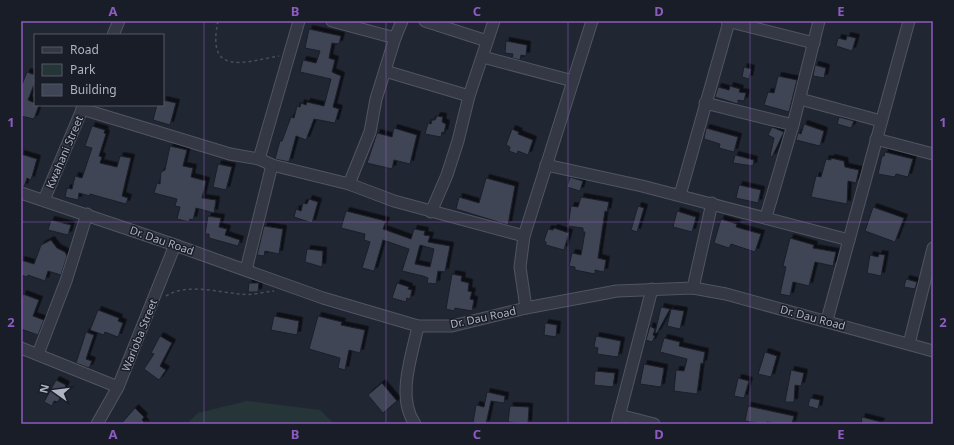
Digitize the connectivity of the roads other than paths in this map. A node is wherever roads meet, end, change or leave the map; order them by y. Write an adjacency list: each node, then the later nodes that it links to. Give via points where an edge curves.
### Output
1 (119, 21): 11 (street)
2 (299, 21): 26 (street)
3 (332, 21): 12 (street)
4 (402, 21): 12 (street)
5 (426, 21): 13 (street)
6 (494, 21): 13 (street)
7 (592, 21): 17 (street)
8 (728, 21): 14 (street); 20 (street)
9 (819, 21): 14 (street)
10 (909, 21): 22 (street)
11 (113, 34)
12 (395, 38): 16 (street)
13 (487, 42): 15 (street)
14 (814, 43): 19 (street)
15 (483, 57): 17 (street); 18 (street)
16 (385, 71): 18 (street); 29 (street, via 370,132)
17 (573, 82): 28 (street)
18 (469, 96): 34 (street, via 447,175)
19 (800, 99): 22 (street); 23 (street)
20 (705, 103): 23 (street); 31 (street)
21 (83, 107): 26 (street, via 230,154); 32 (street, Kwahani Street)
22 (880, 122): 24 (street)
23 (793, 125): 36 (street)
24 (876, 139): 25 (street); 38 (street)
25 (933, 154)
26 (259, 159): 27 (street)
27 (272, 164): 29 (street); 41 (street)
28 (546, 166): 31 (street); 37 (street)
29 (349, 184): 34 (street)
30 (21, 193): 32 (street, Dr. Dau Road)
31 (680, 195): 33 (street)
32 (44, 200): 35 (street, Dr. Dau Road)
33 (712, 203): 36 (street); 43 (street)
34 (431, 212): 37 (street)
35 (87, 214): 39 (street, Dr. Dau Road); 50 (street, via 66,281)
36 (766, 217): 38 (street)
37 (524, 236): 44 (street, via 520,267)
38 (849, 240): 45 (street)
39 (175, 245): 41 (street, Dr. Dau Road); 51 (street, Warioba Street)
40 (933, 248): 47 (street)
41 (246, 270): 46 (street, Dr. Dau Road, via 349,306)
42 (652, 288): 43 (street, Dr. Dau Road); 44 (street, Dr. Dau Road); 52 (street)
43 (693, 288): 45 (street, Dr. Dau Road)
44 (526, 308): 46 (street, Dr. Dau Road, via 452,326)
45 (827, 320): 47 (street, Dr. Dau Road)
46 (418, 326): 54 (street, via 406,390 409,416)
47 (909, 344): 49 (street, Dr. Dau Road)
48 (21, 348): 50 (street)
49 (933, 351)
50 (38, 354): 51 (street)
51 (118, 387): 53 (street, Warioba Street)
52 (618, 419): 55 (street)
53 (97, 424)
54 (416, 424)
55 (654, 424)

